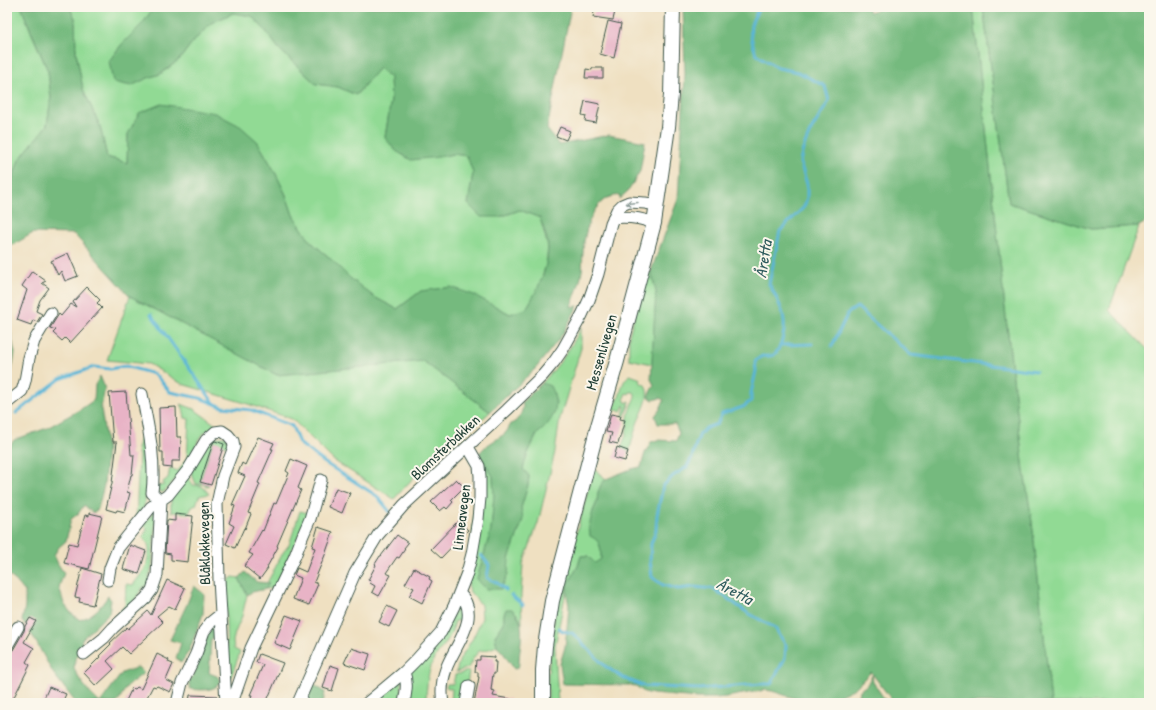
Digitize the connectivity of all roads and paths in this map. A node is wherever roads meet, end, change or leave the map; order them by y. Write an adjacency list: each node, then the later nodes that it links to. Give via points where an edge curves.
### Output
1 (673, 7): 2 (main road, Messenlivegen, via 671,95)
2 (657, 205): 3 (street, Blomsterbakken, one-way to 3, via 629,202 622,205); 4 (main road, Messenlivegen)
3 (613, 218): 4 (street, via 632,217); 8 (street, Blomsterbakken, via 589,300 563,348 543,374)
4 (654, 223): 27 (main road, Messenlivegen, via 552,601 545,646)
5 (51, 313): 7 (street, via 34,341 22,391)
6 (142, 394): 10 (street, via 153,453 152,493)
7 (7, 403)
8 (468, 447): 12 (street, Linneavegen, via 479,466 481,489 472,554); 23 (street, Blomsterbakken, via 404,505 374,541 355,573)
9 (321, 480): 22 (street, via 310,519 251,648)
10 (161, 501): 11 (street, Blåklokkevegen, via 151,507 118,548); 13 (street, Blåklokkevegen, via 188,470 210,435 222,432 228,435 233,441 234,448 223,476 217,504); 16 (street, via 157,575 152,590 104,638)
11 (108, 580)
12 (459, 593): 17 (street, Linneavegen, via 441,632); 25 (street, via 466,600 468,618 462,638 446,670 442,690)
13 (221, 614): 20 (street, via 204,631 182,683); 21 (street, Blåklokkevegen)
14 (18, 627): 15 (street)
15 (7, 646)
16 (84, 654)
17 (404, 672): 19 (street, Linneavegen); 24 (street, via 407,680)
18 (469, 686): 26 (street)
19 (372, 701)
20 (177, 703)
21 (226, 703)
22 (232, 703)
23 (298, 703)
24 (404, 703)
25 (443, 703)
26 (466, 703)
27 (543, 703)

